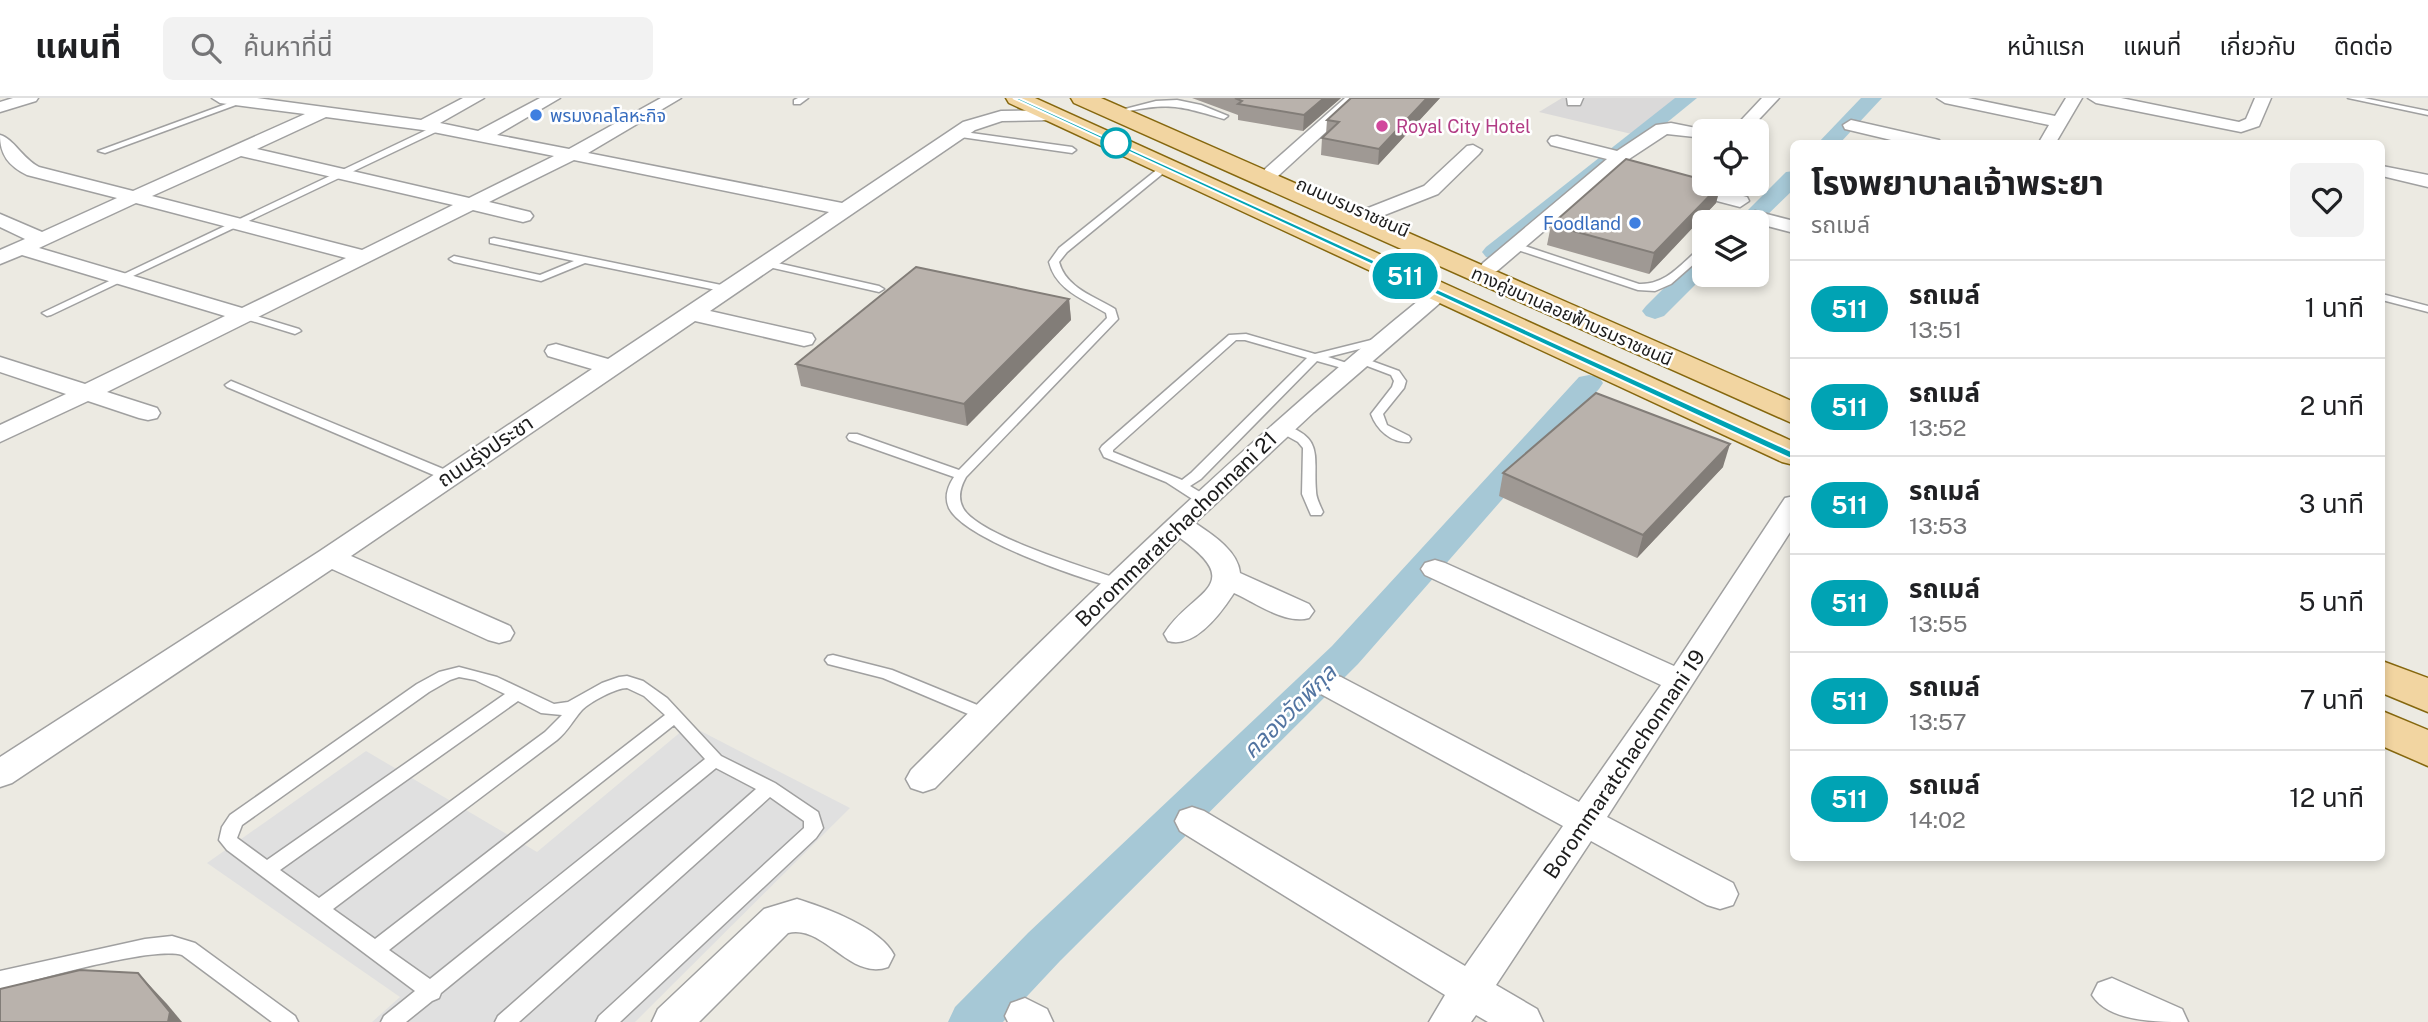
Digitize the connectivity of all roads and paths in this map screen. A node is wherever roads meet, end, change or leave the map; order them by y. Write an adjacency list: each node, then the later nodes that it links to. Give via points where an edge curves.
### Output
1 (30, 98): 17 (street)
2 (220, 98): 15 (street)
3 (476, 98): 26 (street)
4 (552, 98): 28 (street)
5 (673, 98): 37 (street)
6 (1017, 98): 18 (main road, ถนนบรมราชชนนี)
7 (1082, 98): 87 (main road, ทางคู่ขนานลอยฟ้าบรมราชชนนี)
8 (1355, 98): 40 (street)
9 (1772, 98): 22 (street)
10 (1945, 98): 23 (street)
11 (2074, 98): 23 (street)
12 (2096, 98): 13 (street, via 2241,127 2253,122)
13 (2263, 98)
14 (2352, 98): 20 (lane)
15 (240, 102): 19 (street); 36 (lane)
16 (1117, 103): 21 (lane, via 1173,99); 40 (main road, ถนนบรมราชชนนี)
17 (0, 107)
18 (1052, 107): 24 (street, ถนนรุ่งประชา); 39 (main road, ถนนบรมราชชนนี); 91 (main road, ทางคู่ขนานลอยฟ้าบรมราชชนนี)
19 (321, 113): 26 (street); 33 (street)
20 (2428, 113)
21 (1224, 116)
22 (1751, 119)
23 (2059, 122): 31 (street)
24 (967, 124): 34 (lane); 49 (street, ถนนรุ่งประชา)
25 (1851, 125): 30 (street)
26 (430, 126): 28 (street); 42 (lane)
27 (1692, 132): 38 (street, via 1662,129)
28 (481, 136): 37 (street)
29 (0, 140): 46 (street, via 21,165 33,171)
30 (1916, 140)
31 (2048, 140)
32 (1557, 141): 38 (street)
33 (240, 149): 42 (street); 46 (street)
34 (1072, 150)
35 (1473, 150): 50 (street, via 1431,190)
36 (102, 151)
37 (573, 154): 48 (street); 49 (street)
38 (1614, 162): 43 (street); 58 (street)
39 (1167, 166): 70 (main road, ถนนบรมราชชนนี); 95 (lane, via 1054,262 1062,281 1111,310 1113,320)
40 (1272, 172): 50 (main road, ถนนบรมราชชนนี)
41 (2385, 172): 45 (street)
42 (340, 173): 48 (street); 54 (lane)
43 (1634, 174)
44 (1661, 181): 47 (street)
45 (2428, 181)
46 (136, 197): 54 (street); 56 (street)
47 (1740, 201)
48 (470, 203): 51 (street); 60 (street)
49 (842, 209): 65 (street, ถนนรุ่งประชา)
50 (1370, 214): 66 (main road, ถนนบรมราชชนนี)
51 (523, 216)
52 (0, 220): 56 (street)
53 (1769, 220): 55 (street)
54 (237, 223): 60 (street); 67 (lane)
55 (1790, 226)
56 (43, 240): 59 (street)
57 (494, 241): 63 (lane)
58 (1516, 246): 64 (lane, via 1638,287 1656,288); 66 (street)
59 (22, 249): 61 (street); 67 (street)
60 (363, 256): 75 (street)
61 (0, 258)
62 (454, 259): 63 (lane, via 541,278)
63 (586, 259): 68 (lane)
64 (1692, 260)
65 (764, 263): 68 (street, ถนนรุ่งประชา); 69 (lane)
66 (1490, 267): 86 (main road, ถนนบรมราชชนนี)
67 (120, 278): 73 (lane); 75 (street)
68 (726, 289): 74 (street, ถนนรุ่งประชา)
69 (879, 289)
70 (1441, 292): 78 (street, Borommaratchachonnani 21); 94 (main road, ถนนบรมราชชนนี)
71 (2385, 298): 72 (lane)
72 (2428, 309)
73 (47, 313)
74 (690, 313): 77 (street); 83 (street, ถนนรุ่งประชา)
75 (243, 315): 76 (lane); 85 (street)
76 (295, 331)
77 (804, 339)
78 (1379, 341): 80 (lane); 81 (street, Borommaratchachonnani 21)
79 (556, 351): 83 (street)
80 (1315, 357): 81 (lane); 97 (lane); 97 (lane, via 1233,337 1106,449 1108,454)
81 (1354, 363): 89 (street, Borommaratchachonnani 21); 93 (lane, via 1395,373 1398,388 1377,414 1382,427)
82 (0, 364): 85 (street)
83 (608, 367): 96 (street, ถนนรุ่งประชา)
84 (231, 385): 96 (lane)
85 (84, 393): 88 (street); 90 (street)
86 (1790, 397)
87 (1790, 412)
88 (148, 413)
89 (1282, 428): 98 (street, Borommaratchachonnani 21); 100 (lane, via 1308,447 1309,494)
90 (0, 435)
91 (1790, 435)
92 (853, 437): 95 (lane)
93 (1405, 439)
94 (1790, 453)
95 (961, 475): 105 (lane, via 952,497 958,513 970,525)
96 (448, 476): 102 (street, ถนนรุ่งประชา)
97 (1183, 485): 98 (lane)
98 (1205, 501): 101 (street, Borommaratchachonnani 21)
99 (1790, 510): 113 (street, Borommaratchachonnani 19)
100 (1316, 512)
101 (1180, 525): 104 (street, via 1218,554 1228,569); 105 (street, Borommaratchachonnani 21)
102 (330, 557): 107 (street); 125 (street, ถนนรุ่งประชา)
103 (1435, 569): 113 (street)
104 (1228, 579): 106 (street); 108 (street, via 1216,598)
105 (1119, 584): 119 (street, Borommaratchachonnani 21)
106 (1299, 611)
107 (499, 634)
108 (1179, 634)
109 (2385, 658): 112 (main road)
110 (833, 660): 119 (lane, via 887,674)
111 (2385, 677): 116 (main road)
112 (2428, 677)
113 (1680, 681): 129 (street, Borommaratchachonnani 19)
114 (1329, 685): 129 (street)
115 (516, 694): 117 (lane, via 547,709); 130 (lane); 130 (lane, via 473,674 444,675 236,820 228,840)
116 (2428, 696)
117 (577, 705): 120 (lane, via 624,681 638,684); 132 (lane, via 551,736)
118 (2385, 706): 121 (main road)
119 (986, 715): 126 (street, Borommaratchachonnani 21)
120 (674, 716): 124 (lane); 133 (lane)
121 (2428, 726)
122 (2385, 728): 123 (main road)
123 (2428, 749)
124 (715, 760): 127 (lane); 136 (lane)
125 (0, 774)
126 (923, 779)
127 (769, 788): 141 (lane); 142 (lane, via 812,817 814,828)
128 (1192, 821): 137 (street)
129 (1584, 821): 131 (street); 137 (street, Borommaratchachonnani 19)
130 (267, 870): 132 (lane)
131 (1720, 894)
132 (319, 909): 133 (lane)
133 (375, 950): 136 (lane)
134 (875, 955): 143 (street, via 820,922 797,915 777,920)
135 (0, 980): 139 (lane, via 173,944 188,949)
136 (432, 992): 140 (lane)
137 (1472, 992): 144 (street, Borommaratchachonnani 19); 145 (street)
138 (2112, 995): 146 (street)
139 (288, 1022)
140 (391, 1022)
141 (505, 1022)
142 (606, 1022)
143 (672, 1022)
144 (1449, 1022)
145 (1523, 1022)
146 (2168, 1022)

